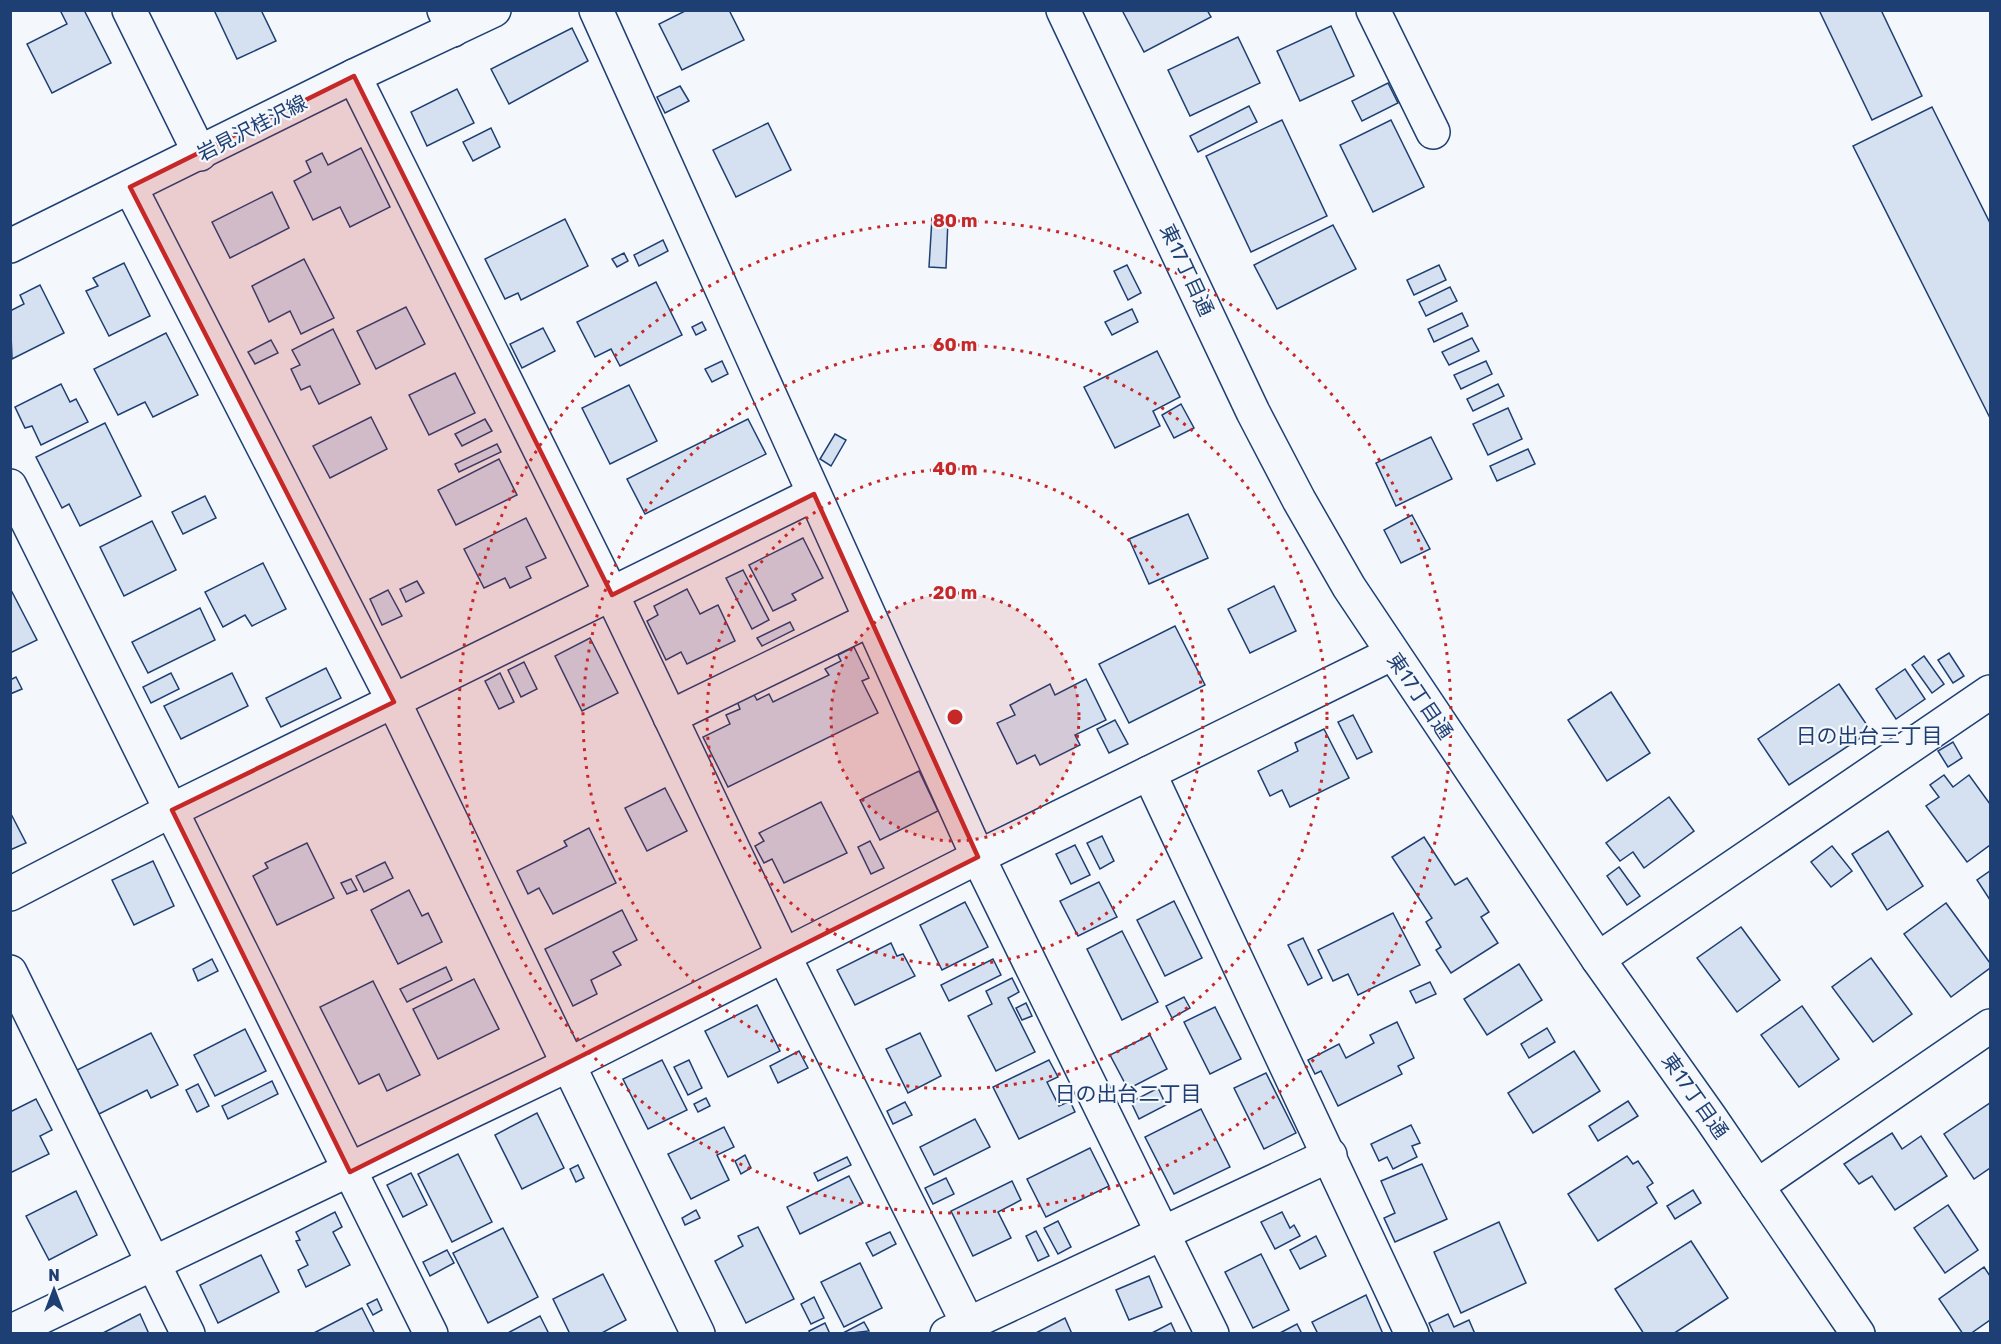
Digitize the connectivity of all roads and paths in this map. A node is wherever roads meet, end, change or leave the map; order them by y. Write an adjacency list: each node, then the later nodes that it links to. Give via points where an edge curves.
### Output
1 (129, 10): 9 (street)
2 (494, 10): 6 (street, 岩見沢桂沢線)
3 (596, 10): 13 (street)
4 (1063, 10): 16 (street, 東17丁目通, via 1258,422 1332,558)
5 (1373, 10): 8 (street)
6 (448, 20): 7 (street, 岩見沢桂沢線)
7 (354, 76): 9 (street, 岩見沢桂沢線); 14 (street)
8 (1433, 132)
9 (200, 154): 10 (street, 岩見沢桂沢線)
10 (130, 188): 11 (street, 岩見沢桂沢線); 18 (street)
11 (10, 246)
12 (10, 486): 21 (street)
13 (814, 495): 14 (street); 15 (street)
14 (612, 595): 18 (street); 19 (street)
15 (869, 620): 19 (street); 22 (street)
16 (1391, 654): 20 (street); 25 (street, 東17丁目通)
17 (1990, 692): 25 (street)
18 (394, 702): 21 (street); 28 (street)
19 (670, 717): 24 (street)
20 (1149, 772): 22 (street); 29 (street)
21 (172, 810): 23 (street); 30 (street)
22 (978, 856): 24 (street); 32 (street)
23 (10, 894)
24 (783, 954): 28 (street); 34 (street)
25 (1598, 959): 31 (street, 東17丁目通)
26 (10, 972): 33 (street)
27 (1990, 1026): 31 (street)
28 (570, 1064): 30 (street); 38 (street)
29 (1330, 1155): 32 (street); 40 (street)
30 (350, 1172): 33 (street); 37 (street)
31 (1757, 1186): 41 (street, 東17丁目通)
32 (1165, 1232): 34 (street); 39 (street)
33 (153, 1263): 35 (street); 36 (street)
34 (962, 1330)
35 (10, 1332)
36 (188, 1334)
37 (431, 1334)
38 (698, 1334)
39 (1212, 1334)
40 (1412, 1334)
41 (1858, 1334)

